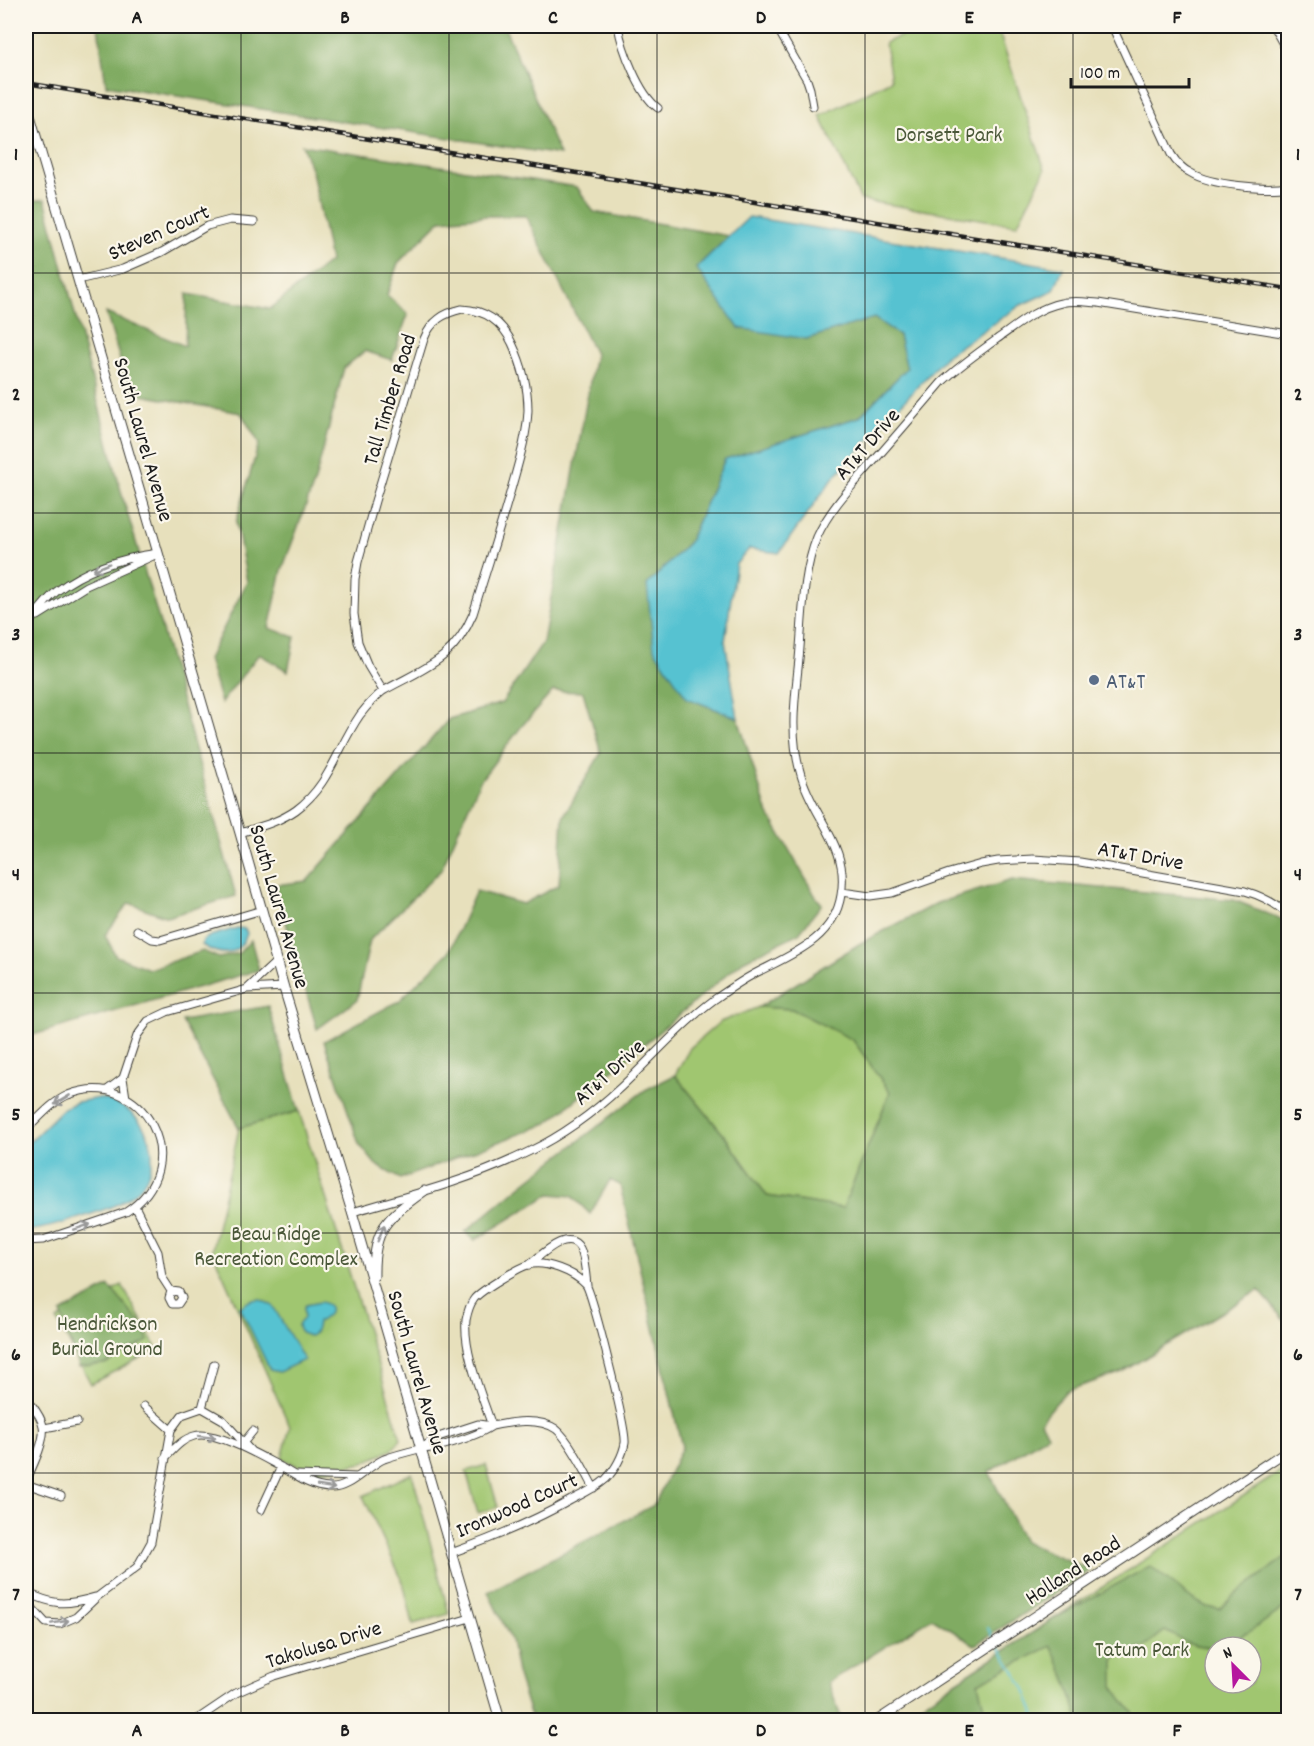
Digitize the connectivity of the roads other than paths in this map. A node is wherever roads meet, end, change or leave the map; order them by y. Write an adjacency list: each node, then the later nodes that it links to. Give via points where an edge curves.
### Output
1 (618, 26): 8 (street, via 639,85)
2 (776, 26): 7 (street, via 807,80)
3 (1112, 26): 9 (street, via 1171,154 1184,168 1205,179 1254,187)
4 (1273, 26): 5 (street)
5 (1288, 53)
6 (26, 102): 11 (main road, South Laurel Avenue)
7 (813, 106)
8 (658, 108)
9 (1288, 186)
10 (254, 222): 11 (street, Steven Court, via 230,220 207,226 123,269)
11 (78, 280): 13 (main road, South Laurel Avenue)
12 (1288, 334): 17 (street, AT&T Drive, via 1098,303 1060,303 1040,310 942,382 842,498 817,538 806,578 793,726 807,793 838,849)
13 (158, 553): 14 (street, via 86,586); 14 (street, one-way to 14, via 113,562 82,575 56,592); 16 (main road, South Laurel Avenue)
14 (28, 624)
15 (382, 691): 15 (street, Tall Timber Road, via 439,660 465,631 524,443 527,394 522,367 497,322 478,311 462,309 447,313 426,334 358,562 356,628 362,654); 16 (street, Tall Timber Road, via 359,716 327,776 310,798 282,818)
16 (240, 833): 18 (main road, South Laurel Avenue)
17 (842, 892): 19 (street, AT&T Drive, via 870,896 892,893 981,864 1050,859 1245,891 1275,903); 28 (street, AT&T Drive, via 833,919 821,935 707,1006 584,1118 522,1155)
18 (262, 910): 20 (street, via 160,940); 21 (main road, South Laurel Avenue)
19 (1288, 915)
20 (137, 930)
21 (277, 961): 22 (main road, South Laurel Avenue); 23 (street)
22 (284, 987): 23 (street); 30 (main road, South Laurel Avenue)
23 (247, 989): 24 (street, via 148,1021 136,1036)
24 (123, 1078): 25 (street); 26 (street)
25 (107, 1090): 26 (street); 27 (street, one-way to 27, via 65,1096)
26 (126, 1098): 29 (street, via 144,1113 160,1147 154,1182)
27 (26, 1130)
28 (424, 1191): 30 (street, AT&T Drive); 34 (main road, one-way to 28, via 374,1261 385,1222)
29 (135, 1206): 31 (street, one-way to 29, via 44,1240); 35 (street, via 158,1252 162,1276)
30 (352, 1212): 34 (main road, South Laurel Avenue)
31 (26, 1241)
32 (529, 1265): 33 (street, via 549,1265 569,1272); 33 (street, Ironwood Court, via 555,1244 573,1241 582,1253); 41 (street, Ironwood Court, via 487,1288 474,1299 466,1318 466,1340)
33 (588, 1286): 56 (street, Ironwood Court, via 625,1442 617,1465)
34 (375, 1290): 48 (main road, South Laurel Avenue)
35 (171, 1291)
36 (214, 1364): 39 (street)
37 (26, 1397): 42 (street)
38 (144, 1406): 43 (street)
39 (202, 1408): 43 (street, via 182,1415); 47 (street, via 223,1420)
40 (77, 1422): 42 (street)
41 (492, 1426): 44 (street, via 478,1424); 46 (street); 56 (street, via 517,1421 556,1430)
42 (44, 1428): 55 (street, via 39,1453)
43 (171, 1430): 51 (street)
44 (458, 1430): 46 (street); 48 (street, via 435,1438)
45 (253, 1431): 47 (street)
46 (460, 1439): 48 (street)
47 (244, 1442): 50 (street)
48 (421, 1449): 54 (street, via 381,1461); 59 (main road, South Laurel Avenue)
49 (1288, 1450): 66 (main road, Holland Road)
50 (253, 1453): 51 (street, one-way to 50, via 183,1441 204,1435); 52 (street)
51 (165, 1458): 61 (street, via 151,1542 137,1566)
52 (281, 1467): 53 (street); 58 (street)
53 (294, 1475): 54 (street); 54 (street, one-way to 54, via 328,1488 338,1488)
54 (356, 1477)
55 (26, 1483): 57 (street)
56 (594, 1488): 59 (street, Ironwood Court, via 508,1532)
57 (61, 1496)
58 (261, 1510)
59 (451, 1553): 63 (main road, South Laurel Avenue)
60 (26, 1592): 61 (street, via 54,1604 75,1604)
61 (97, 1597): 62 (street, one-way to 61, via 45,1623 60,1624 76,1617)
62 (26, 1598)
63 (470, 1618): 64 (street, Takolusa Drive, via 274,1676 236,1693); 65 (main road, South Laurel Avenue)
64 (196, 1720)
65 (500, 1720)
66 (878, 1720)

